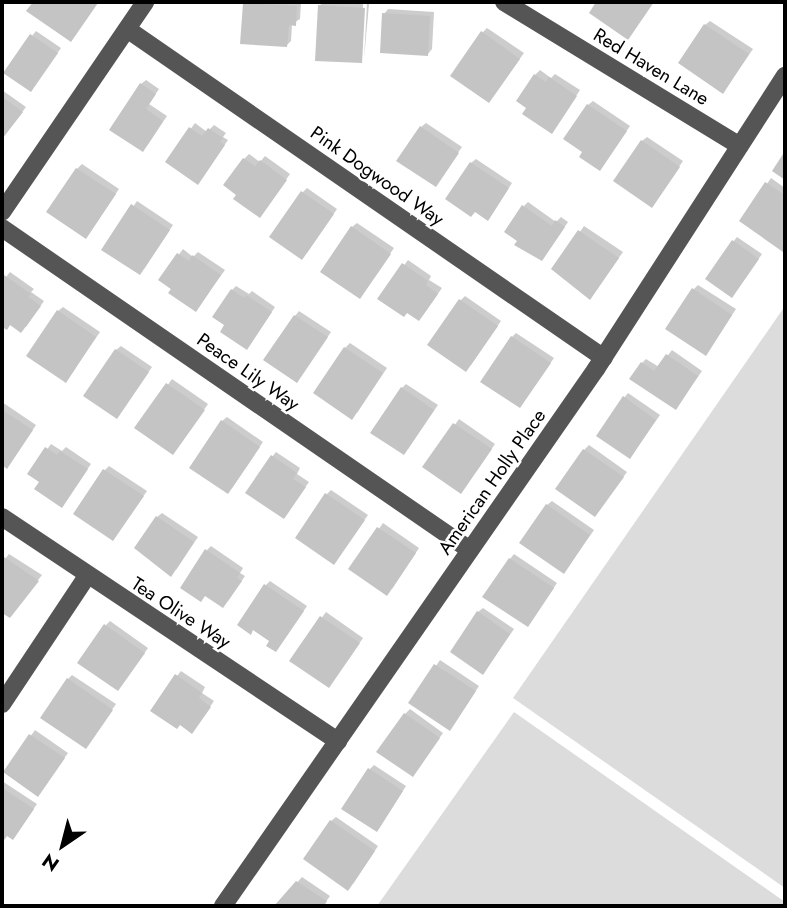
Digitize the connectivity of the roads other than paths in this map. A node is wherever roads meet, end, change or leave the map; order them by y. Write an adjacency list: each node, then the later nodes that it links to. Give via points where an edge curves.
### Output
1 (145, 2): 3 (street)
2 (504, 2): 5 (street, Red Haven Lane)
3 (127, 29): 6 (street); 8 (street, Pink Dogwood Way)
4 (785, 76): 5 (street, American Holly Place)
5 (740, 146): 8 (street, American Holly Place)
6 (2, 212)
7 (2, 228): 10 (street, Peace Lily Way)
8 (604, 358): 10 (street, American Holly Place)
9 (2, 517): 11 (street, Tea Olive Way)
10 (470, 550): 13 (street, American Holly Place)
11 (87, 576): 12 (street); 13 (street, Tea Olive Way)
12 (2, 704)
13 (338, 741): 14 (street, American Holly Place)
14 (223, 906)

